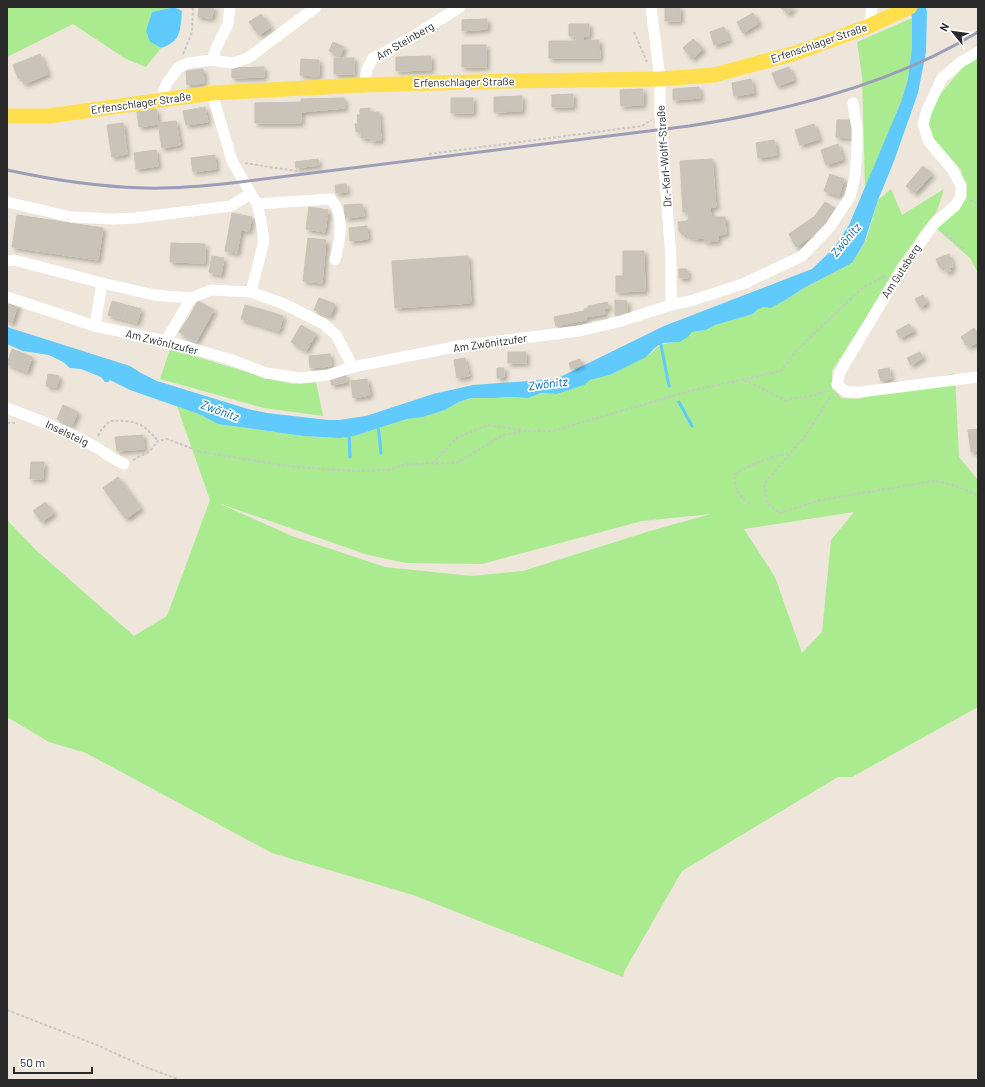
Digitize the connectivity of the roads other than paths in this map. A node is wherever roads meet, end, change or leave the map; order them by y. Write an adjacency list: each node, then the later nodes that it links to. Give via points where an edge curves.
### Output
1 (230, 7): 9 (street, via 228,24)
2 (316, 7): 9 (street, via 248,58 233,63)
3 (460, 7): 11 (street, Am Steinberg, via 373,58 367,69)
4 (651, 7): 10 (street, Dr.-Karl-Wolff-Straße)
5 (872, 7): 7 (street)
6 (909, 8): 7 (main road, Erfenschlager Straße)
7 (869, 26): 10 (main road, Erfenschlager Straße, via 796,53 714,75)
8 (978, 52): 29 (street, Am Gutsberg, via 942,78 923,124 929,142 952,169 961,185 961,196 955,206 934,224 902,268 840,372 838,385 847,392 861,392)
9 (212, 60): 13 (street, via 188,63 178,68 167,83)
10 (660, 79): 11 (main road, Erfenschlager Straße); 25 (street, Dr.-Karl-Wolff-Straße, via 660,114 671,258)
11 (364, 85): 12 (main road, Erfenschlager Straße)
12 (212, 93): 13 (main road, Erfenschlager Straße); 16 (street, via 232,161)
13 (160, 100): 15 (main road, Erfenschlager Straße, via 49,116)
14 (853, 103): 25 (street, Am Zwönitzufer, via 857,128 855,176 850,197 830,227 802,256 743,284)
15 (7, 116)
16 (250, 194): 17 (street, via 231,206 114,219 70,217); 18 (street)
17 (7, 202)
18 (256, 204): 19 (street, via 331,199 337,206 340,223 340,242); 22 (street, via 264,241)
19 (335, 260)
20 (7, 261): 21 (street, via 14,260)
21 (102, 283): 24 (street, via 154,295); 26 (street)
22 (251, 292): 24 (street, via 211,290); 28 (street, via 284,304 324,324 336,335)
23 (7, 297): 26 (street, Am Zwönitzufer)
24 (191, 298): 27 (street)
25 (671, 305): 28 (street, Am Zwönitzufer, via 579,331 459,346)
26 (95, 326): 27 (street, Am Zwönitzufer)
27 (166, 341): 28 (street, Am Zwönitzufer, via 232,360 266,373 300,378 328,375)
28 (353, 367)
29 (978, 377)
30 (7, 408): 31 (street, Inselsteig, via 51,425)
31 (124, 464)

